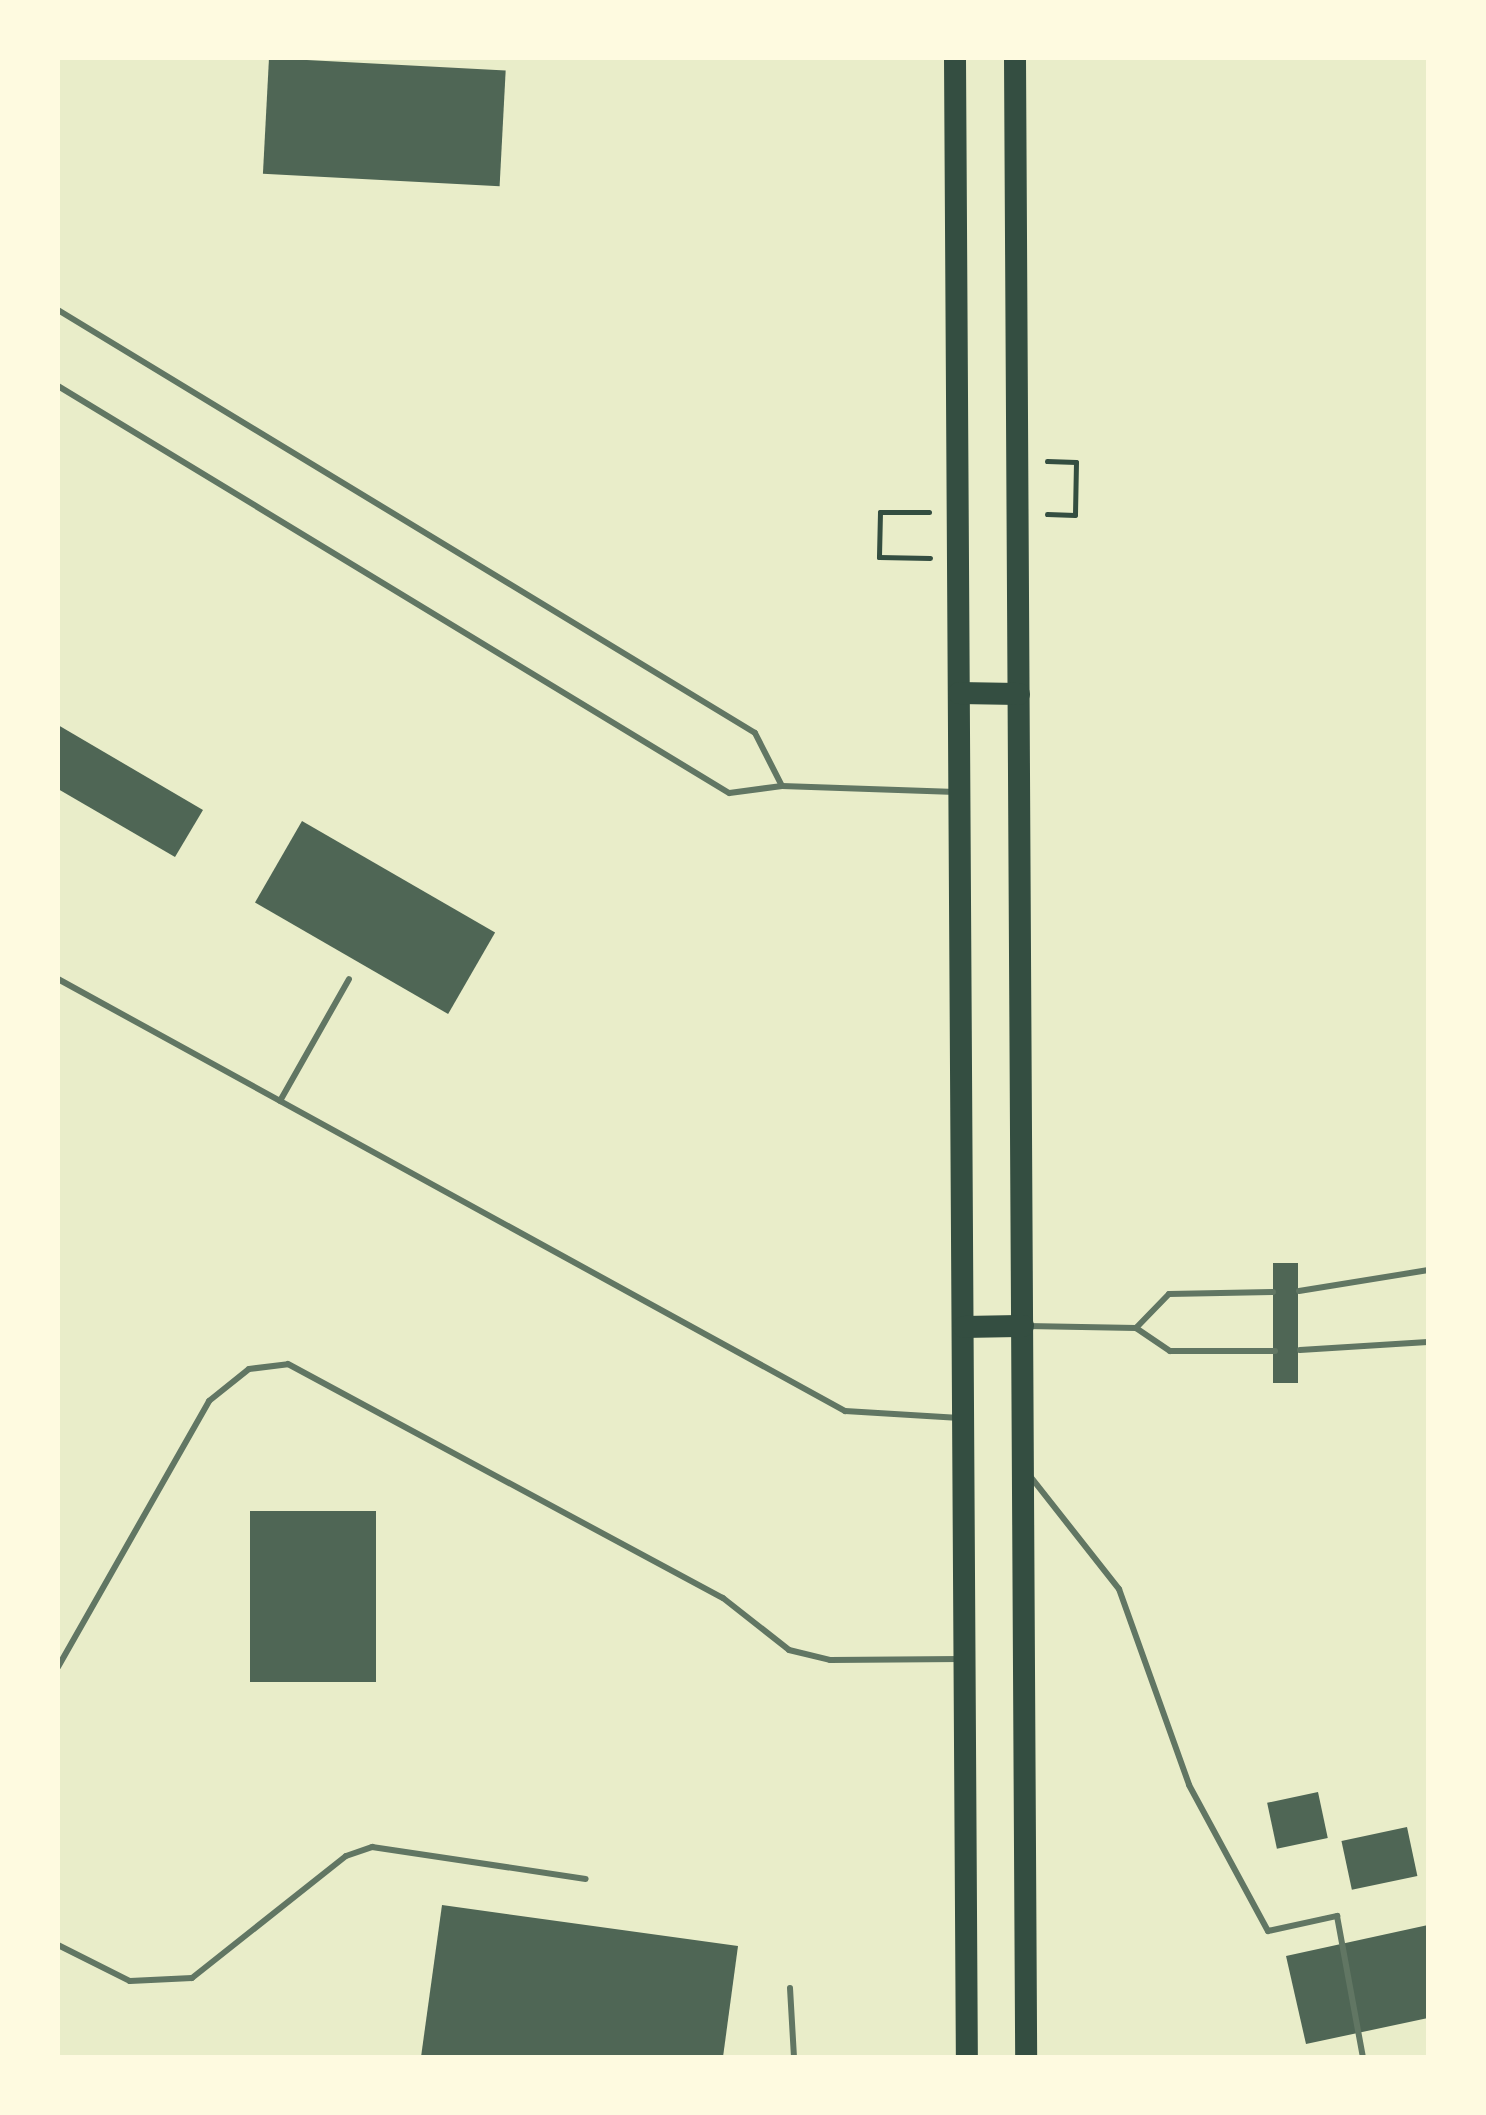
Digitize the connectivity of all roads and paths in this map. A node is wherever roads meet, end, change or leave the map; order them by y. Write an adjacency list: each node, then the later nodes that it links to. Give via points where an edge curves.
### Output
1 (955, 58): 8 (highway)
2 (1015, 58): 10 (highway)
3 (58, 310): 11 (lane, via 755,733)
4 (58, 386): 11 (lane, via 729,793)
5 (1076, 462): 7 (path)
6 (880, 512): 8 (path, via 879,557)
7 (1075, 515)
8 (958, 558): 9 (highway)
9 (959, 693): 10 (highway); 12 (highway)
10 (1019, 694): 19 (highway)
11 (782, 786): 12 (lane)
12 (960, 793): 20 (highway)
13 (58, 979): 15 (lane)
14 (349, 979): 15 (lane)
15 (280, 1101): 25 (lane, via 845,1411)
16 (1428, 1270): 17 (lane)
17 (1299, 1291)
18 (1273, 1292): 21 (lane, via 1169,1294)
19 (1023, 1326): 20 (highway); 21 (lane); 26 (highway)
20 (964, 1327): 25 (highway)
21 (1136, 1328): 24 (lane, via 1170,1351)
22 (1428, 1342): 23 (lane)
23 (1300, 1350)
24 (1275, 1351)
25 (964, 1418): 27 (highway)
26 (1023, 1468): 34 (highway); 35 (lane, via 1119,1589 1189,1785 1268,1931 1337,1916)
27 (965, 1659): 28 (lane, via 830,1660 789,1650 723,1598 288,1364 249,1369 209,1401); 33 (highway)
28 (58, 1667)
29 (586, 1879): 30 (lane, via 372,1847 346,1856 192,1978 130,1981)
30 (58, 1945)
31 (790, 1988): 32 (lane)
32 (794, 2057)
33 (967, 2057)
34 (1026, 2057)
35 (1363, 2057)

